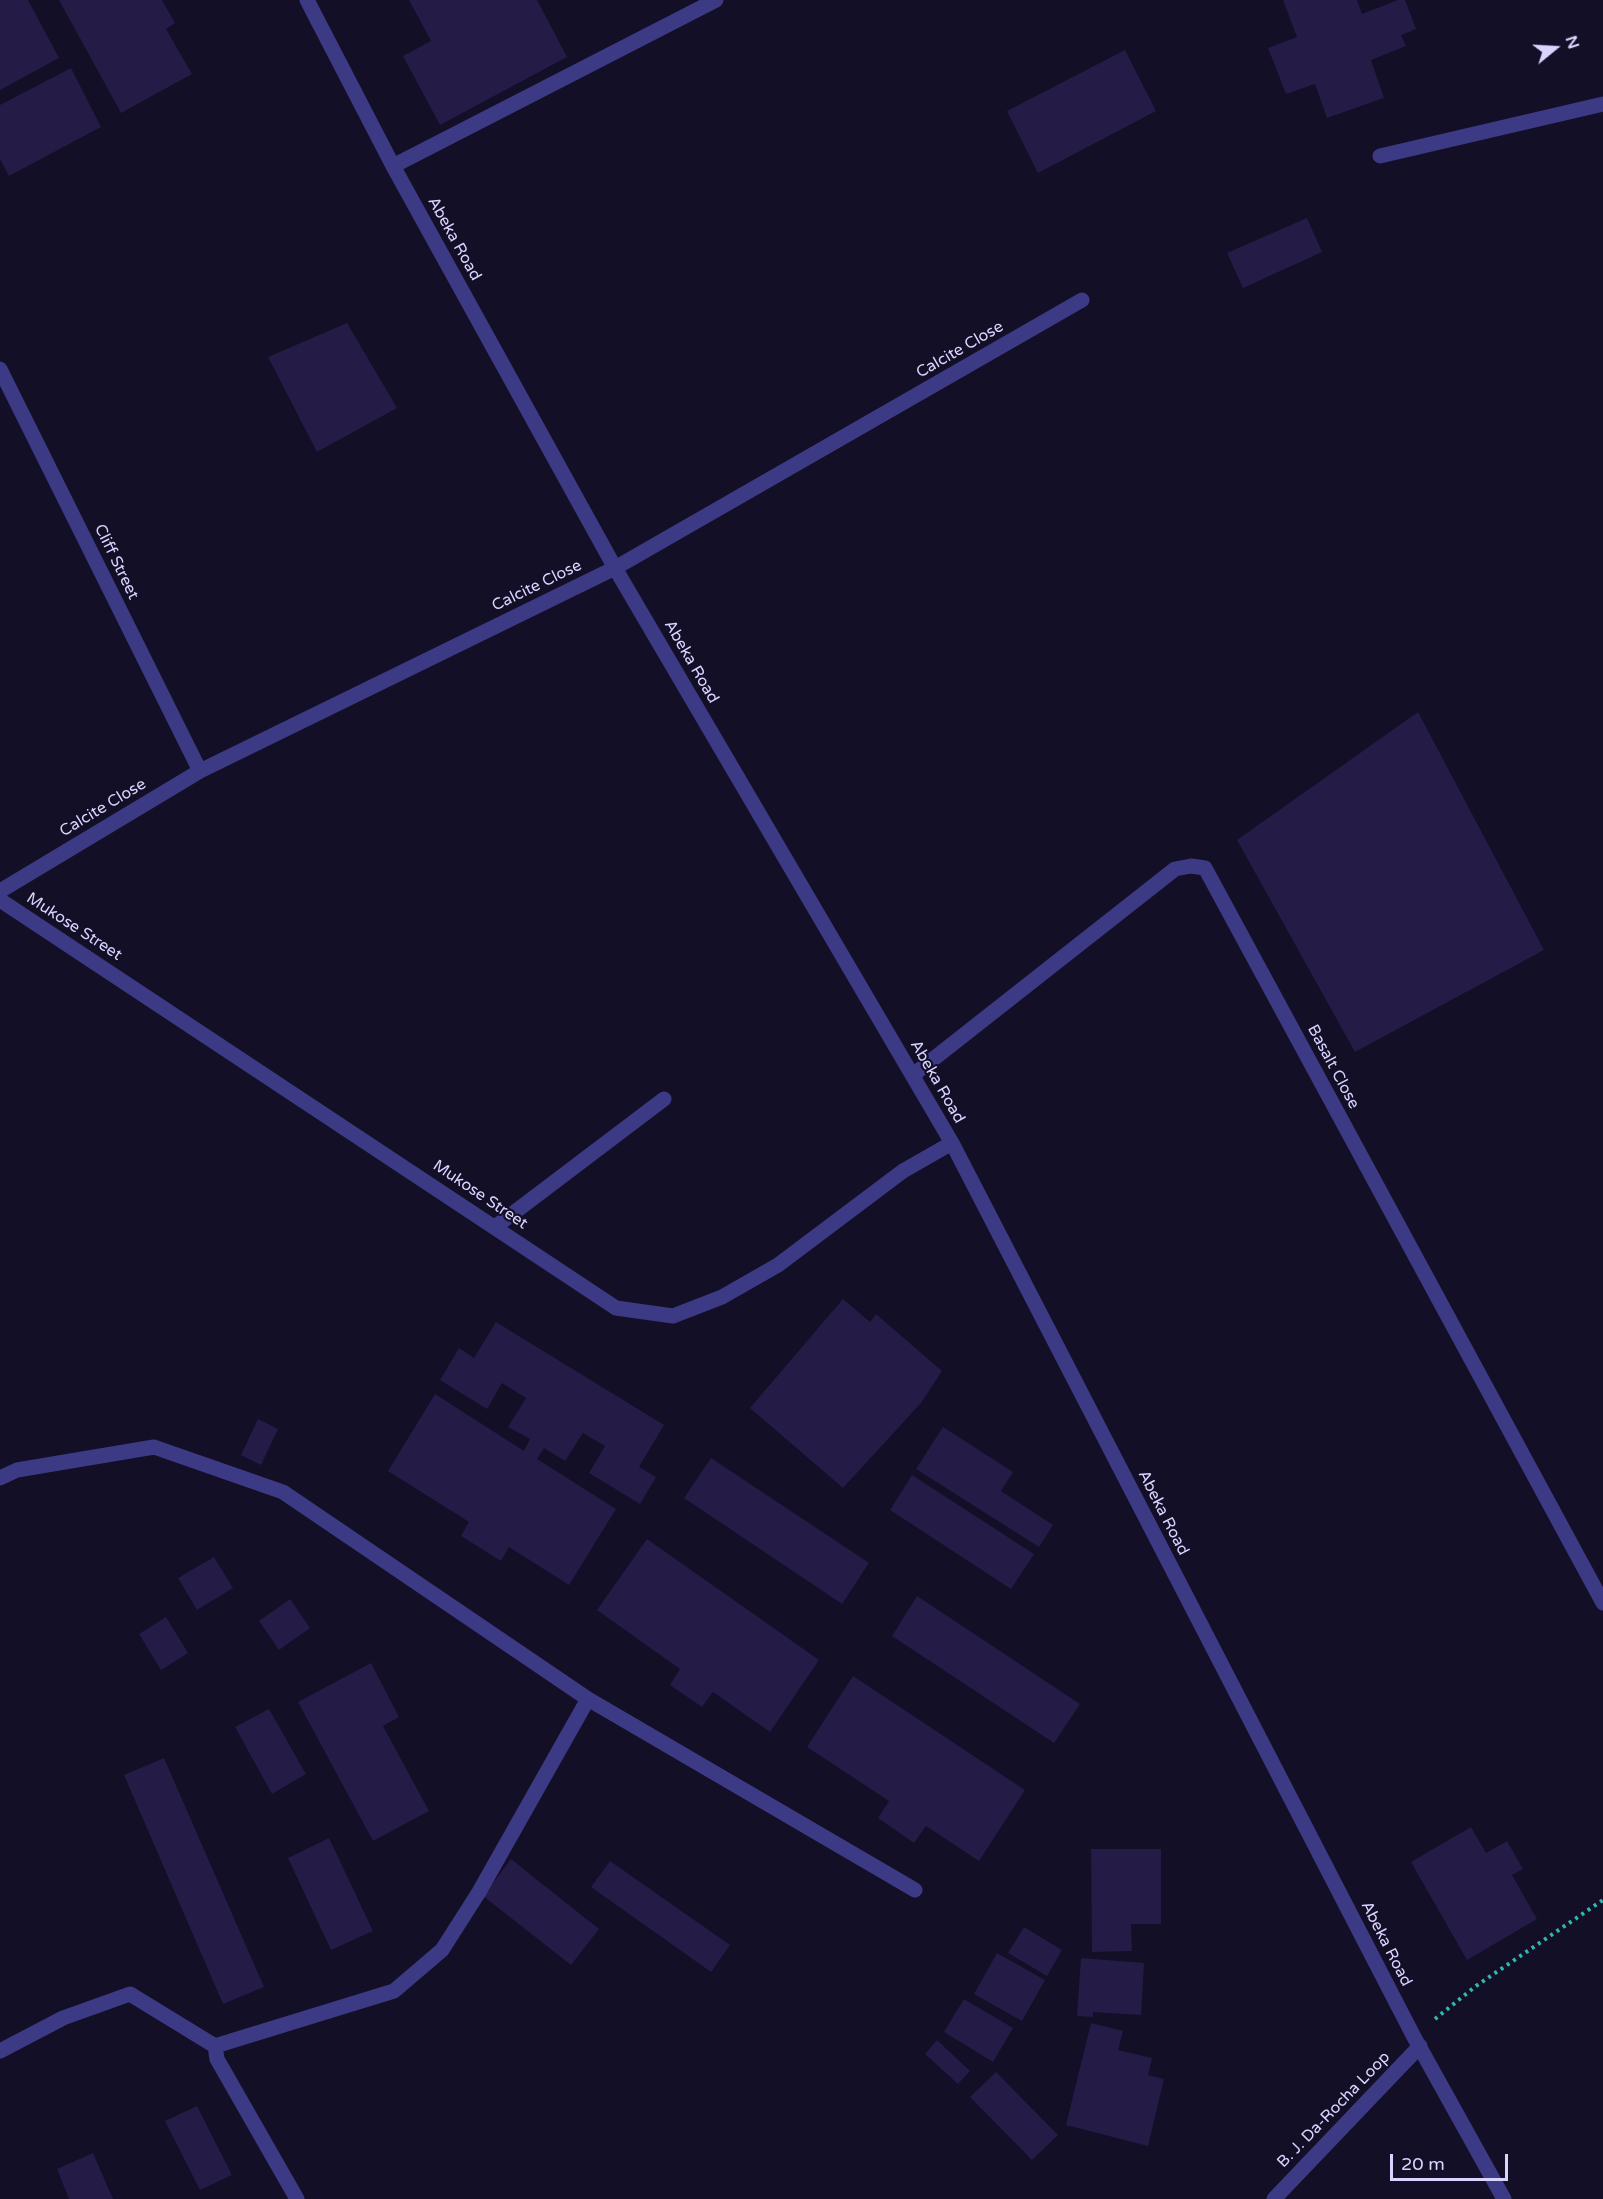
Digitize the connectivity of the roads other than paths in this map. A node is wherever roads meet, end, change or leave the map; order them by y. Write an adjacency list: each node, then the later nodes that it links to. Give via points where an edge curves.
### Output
1 (307, 0): 5 (street, Abeka Road)
2 (716, 0): 5 (street)
3 (1603, 104): 4 (street)
4 (1380, 156)
5 (393, 166): 8 (street, Abeka Road)
6 (1082, 300): 8 (street, Calcite Close)
7 (0, 369): 9 (street, Cliff Street)
8 (615, 568): 9 (street, Calcite Close); 12 (street, Abeka Road)
9 (200, 771): 10 (street, Calcite Close)
10 (0, 891)
11 (0, 900): 15 (street, Mukose Street)
12 (913, 1075): 14 (street, Abeka Road); 17 (street, Basalt Close, via 1175,869 1205,868)
13 (664, 1100): 15 (street)
14 (952, 1143): 15 (street, Mukose Street, via 903,1171 778,1265 722,1297 673,1316 616,1308); 20 (street, Abeka Road)
15 (495, 1227)
16 (0, 1478): 18 (street, via 17,1470 154,1447 283,1492)
17 (1603, 1604)
18 (588, 1699): 19 (street); 21 (street, via 442,1950 394,1992)
19 (915, 1890)
20 (1417, 2042): 24 (street, B. J. Da-Rocha Loop); 25 (street, Abeka Road)
21 (215, 2046): 22 (street, via 130,1994 63,2018); 23 (street, via 217,2059)
22 (0, 2051)
23 (297, 2199)
24 (1274, 2199)
25 (1504, 2199)

